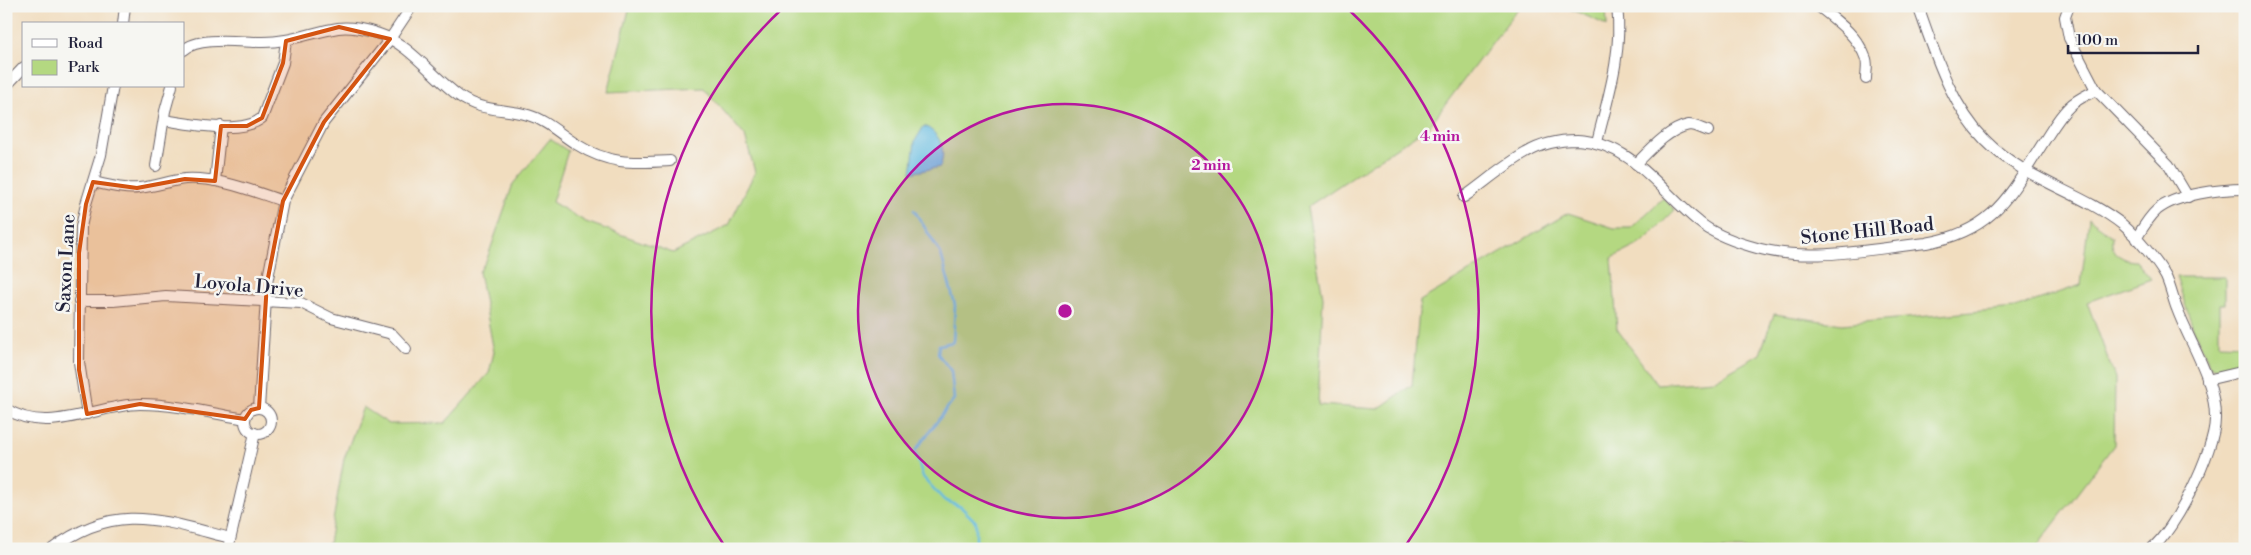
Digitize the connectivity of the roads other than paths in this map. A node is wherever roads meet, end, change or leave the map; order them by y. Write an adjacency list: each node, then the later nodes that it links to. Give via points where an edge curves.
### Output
1 (125, 6): 7 (street)
2 (412, 6): 8 (street)
3 (1618, 6): 20 (street, via 1618,52)
4 (1818, 6): 12 (street, via 1856,41 1866,61)
5 (1918, 6): 24 (street, via 1947,84 1963,113 1997,152)
6 (2069, 6): 16 (street, via 2065,17 2069,38)
7 (123, 22)
8 (390, 38): 9 (street, via 339,27); 21 (street, via 460,97 475,105 537,118 576,144 610,160 635,163); 30 (street, via 324,122)
9 (286, 41): 10 (street, via 201,42 190,44); 18 (street, via 282,64 262,118 247,126)
10 (185, 49)
11 (22, 69): 13 (street)
12 (1866, 79)
13 (6, 86)
14 (113, 88): 26 (street, Saxon Lane)
15 (172, 88): 17 (street)
16 (2096, 90): 24 (street, Stone Hill Road, via 2068,107); 29 (street, via 2169,165)
17 (164, 120): 18 (street); 23 (street)
18 (221, 126): 25 (street)
19 (1708, 130): 22 (street, via 1690,125 1679,129)
20 (1597, 142): 22 (street, Stone Hill Road, via 1621,152); 28 (street, Stone Hill Road, via 1558,141 1537,148 1525,153)
21 (670, 161)
22 (1636, 164): 24 (street, Stone Hill Road, via 1700,223 1715,232 1748,246 1795,255 1926,243 1957,236 1999,208 2011,195)
23 (156, 166)
24 (2025, 170): 31 (street, via 2099,208)
25 (215, 181): 26 (street, via 185,179 137,188); 30 (street)
26 (93, 182): 32 (street, Saxon Lane, via 81,227)
27 (2245, 189): 29 (street)
28 (1464, 197)
29 (2188, 197): 31 (street, via 2158,209)
30 (283, 202): 33 (street)
31 (2136, 239): 36 (street, via 2165,276)
32 (79, 301): 33 (street, Loyola Drive, via 166,296); 39 (street, Saxon Lane, via 80,370)
33 (266, 302): 34 (street, Loyola Drive, via 308,306 331,318 392,334); 37 (street)
34 (406, 349)
35 (2245, 371): 36 (street)
36 (2207, 380): 45 (street, via 2214,399 2215,421 2210,450 2164,537)
37 (259, 408): 40 (street, via 252,410); 41 (street, via 266,412 270,423 263,432)
38 (6, 409): 39 (street, via 29,419 44,421)
39 (87, 414): 40 (street, via 140,404)
40 (245, 419): 41 (street, via 248,430)
41 (255, 433): 42 (street)
42 (230, 538): 43 (street, via 159,520 124,518 108,520 77,532); 44 (street)
43 (52, 549)
44 (228, 549)
45 (2151, 549)

